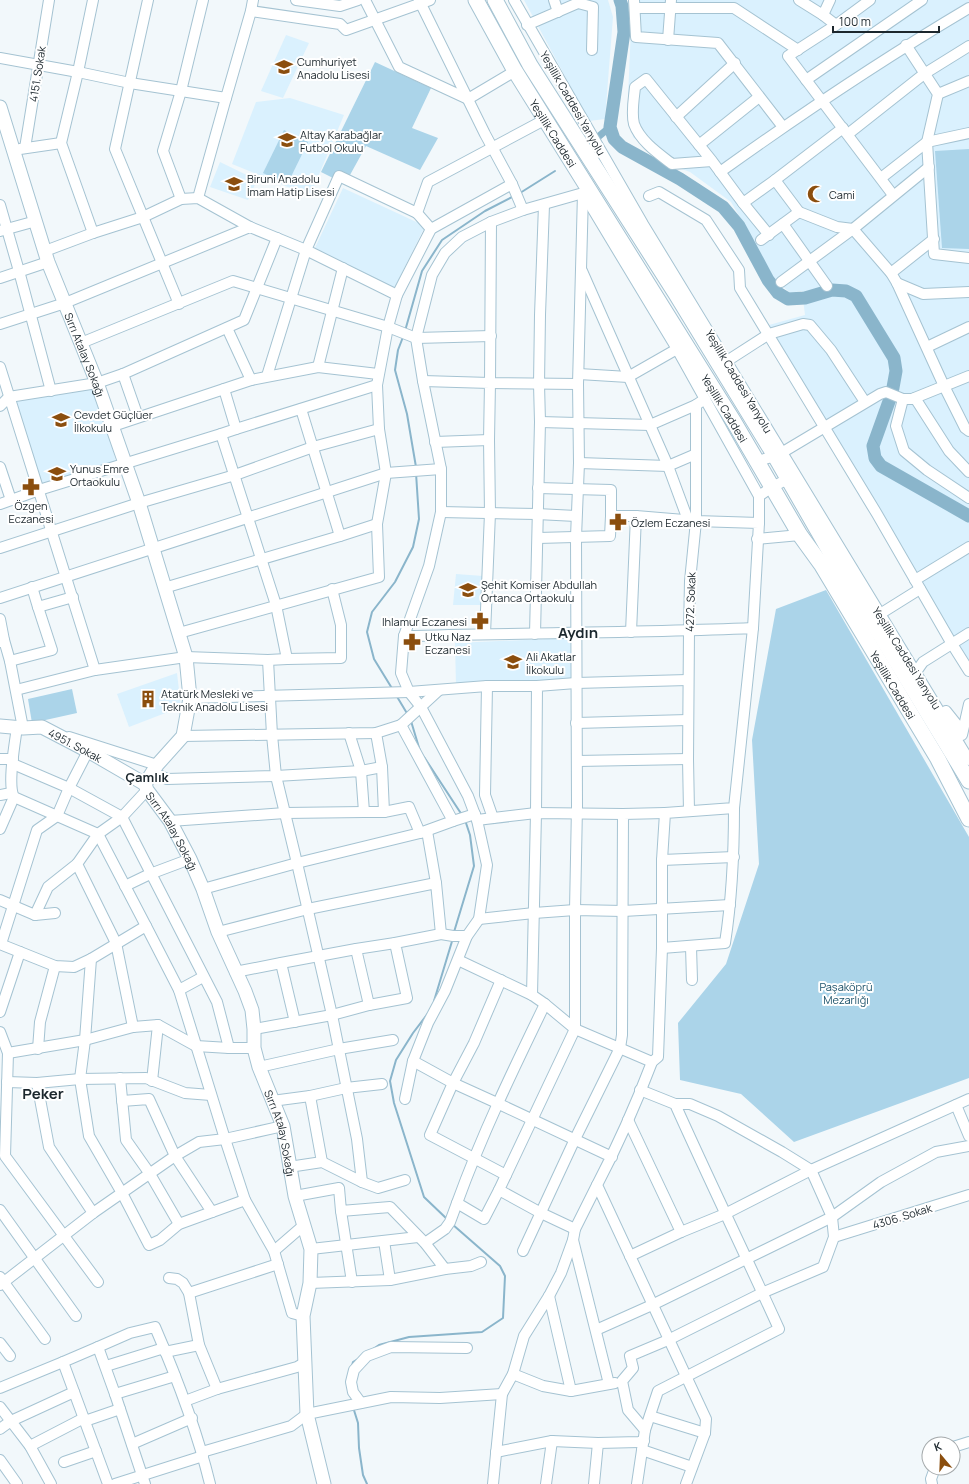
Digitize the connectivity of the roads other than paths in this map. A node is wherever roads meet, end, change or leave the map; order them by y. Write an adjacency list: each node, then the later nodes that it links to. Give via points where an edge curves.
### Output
1 (49, 0): 34 (street, 4151. Sokak)
2 (93, 0): 36 (street)
3 (148, 0): 40 (street)
4 (203, 0): 41 (street)
5 (253, 0): 21 (street)
6 (296, 0): 7 (street, via 340,6)
7 (358, 0)
8 (365, 0): 24 (street)
9 (476, 0): 35 (highway, Yeşillik Caddesi)
10 (495, 0): 157 (highway, Yeşillik Caddesi, via 530,65)
11 (514, 0): 25 (street, Yeşillik Caddesi Yanyolu)
12 (554, 0): 22 (street)
13 (799, 0): 23 (street)
14 (830, 0): 23 (street)
15 (870, 0): 26 (street)
16 (922, 0): 38 (street)
17 (423, 1): 24 (street); 45 (street)
18 (635, 4): 19 (street); 27 (street, via 636,37)
19 (671, 4): 27 (street); 31 (street, via 734,8)
20 (969, 8): 28 (street)
21 (251, 11): 24 (street, via 340,24 346,30); 44 (street)
22 (558, 12): 25 (street); 30 (street, via 578,3 593,7)
23 (823, 15): 26 (street)
24 (374, 19): 45 (street, via 399,67)
25 (527, 25): 117 (street, Yeşillik Caddesi Yanyolu, via 643,224)
26 (836, 25): 31 (street)
27 (668, 40): 33 (street, via 718,43)
28 (906, 45): 37 (street); 46 (street)
29 (969, 46): 37 (street)
30 (592, 50)
31 (798, 50): 38 (street, via 788,56)
32 (0, 58): 34 (street)
33 (735, 63): 43 (street); 48 (street)
34 (38, 64): 36 (street); 57 (street, 4151. Sokak)
35 (515, 71): 45 (street); 49 (highway, Yeşillik Caddesi)
36 (78, 72): 40 (street); 54 (street)
37 (924, 74): 42 (street); 51 (street)
38 (806, 80): 46 (street)
39 (969, 81): 42 (street)
40 (130, 83): 41 (street); 75 (street, via 115,148)
41 (181, 91): 44 (street); 68 (street, via 163,152)
42 (938, 94): 53 (street)
43 (759, 97): 50 (street); 55 (street)
44 (226, 98): 67 (street)
45 (468, 99): 56 (street)
46 (821, 100): 50 (street); 51 (street)
47 (0, 107): 57 (main road, Sırrı Atalay Sokağı)
48 (676, 117): 55 (street); 58 (street, via 646,78 635,87 634,125 646,143 672,164)
49 (546, 119): 56 (street); 64 (highway, Yeşillik Caddesi)
50 (782, 127): 60 (street)
51 (846, 131): 61 (street); 62 (street)
52 (969, 133): 53 (street)
53 (927, 142): 59 (street); 61 (street)
54 (61, 143): 57 (street); 83 (street)
55 (699, 145): 58 (street)
56 (493, 147): 63 (street); 74 (street, via 428,182)
57 (20, 149): 76 (main road, Sırrı Atalay Sokağı)
58 (712, 161): 60 (street)
59 (929, 167): 65 (street); 85 (street)
60 (720, 172): 69 (street)
61 (881, 178): 65 (street)
62 (775, 180): 69 (street); 73 (street)
63 (512, 184): 72 (street); 80 (street)
64 (586, 191): 71 (street); 91 (street); 116 (street); 158 (highway, Yeşillik Caddesi)
65 (893, 195): 81 (street)
66 (649, 196): 111 (street, via 658,192 706,220 739,270 740,288)
67 (198, 198): 68 (street); 79 (street)
68 (182, 199): 75 (street)
69 (744, 203): 78 (street, via 765,237)
70 (0, 205): 82 (street)
71 (544, 205): 72 (street); 130 (street)
72 (523, 210): 77 (street)
73 (799, 212): 78 (street); 81 (street, via 837,227)
74 (417, 213): 80 (street); 86 (street, via 339,176)
75 (143, 217): 83 (street); 90 (street)
76 (36, 221): 82 (street); 87 (main road, Sırrı Atalay Sokağı)
77 (491, 222): 112 (street); 113 (street, via 462,237 445,252 432,275)
78 (783, 224): 89 (street)
79 (250, 227): 84 (street); 90 (street)
80 (431, 229): 101 (street)
81 (853, 229): 89 (street); 94 (street)
82 (3, 230): 93 (street)
83 (93, 233): 87 (street)
84 (277, 238): 86 (street); 99 (street)
85 (934, 240): 88 (street, via 934,254); 94 (street)
86 (306, 250): 92 (street); 102 (street)
87 (47, 256): 93 (street); 103 (main road, Sırrı Atalay Sokağı)
88 (969, 258)
89 (808, 260): 96 (street); 98 (street)
90 (162, 264): 103 (street); 104 (street)
91 (581, 267): 124 (street); 125 (street)
92 (343, 268): 101 (street); 105 (street)
93 (19, 271): 95 (street); 106 (street)
94 (890, 273): 97 (street)
95 (0, 278)
96 (781, 282)
97 (897, 283): 100 (street, via 923,294); 115 (street)
98 (827, 286)
99 (256, 288): 102 (street); 104 (street, via 233,281); 110 (street, via 244,320)
100 (969, 292)
101 (397, 295): 108 (street)
102 (291, 298): 105 (street); 122 (street)
103 (65, 303): 106 (street); 114 (main road, Sırrı Atalay Sokağı)
104 (179, 304): 114 (street)
105 (332, 310): 108 (street); 118 (street)
106 (31, 315): 107 (street); 134 (street)
107 (0, 324)
108 (388, 327): 113 (street); 121 (street)
109 (969, 327): 115 (street)
110 (227, 328): 120 (street); 126 (street)
111 (769, 334): 117 (street); 139 (street, via 803,324 810,325 831,350); 148 (street)
112 (491, 336): 113 (street); 129 (street)
113 (416, 338): 127 (street)
114 (82, 344): 128 (main road, Sırrı Atalay Sokağı)
115 (927, 347): 132 (street)
116 (677, 350): 124 (street); 136 (street)
117 (727, 361): 157 (street, Yeşillik Caddesi Yanyolu)
118 (318, 366): 121 (street); 122 (street)
119 (0, 367): 135 (street)
120 (123, 374): 128 (street); 143 (street)
121 (378, 374): 131 (street)
122 (267, 376): 126 (street)
123 (969, 376): 132 (street)
124 (628, 377): 125 (street); 146 (street)
125 (578, 379): 130 (street); 145 (street)
126 (251, 380): 133 (street)
127 (422, 381): 129 (street); 154 (street)
128 (97, 383): 134 (street); 147 (main road, Sırrı Atalay Sokağı)
129 (490, 384): 130 (street); 153 (street)
130 (539, 384): 144 (street)
131 (377, 385): 142 (street); 150 (street)
132 (944, 386): 138 (street); 151 (street, via 965,428)
133 (224, 389): 143 (street); 149 (street)
134 (51, 391): 135 (street)
135 (8, 397): 141 (street); 171 (street)
136 (705, 398): 140 (street); 173 (street)
137 (902, 398): 138 (street); 139 (street, via 886,392); 174 (street, via 896,426 904,451)
138 (916, 398): 164 (street, via 949,451)
139 (865, 402): 148 (street)
140 (696, 405): 146 (street); 156 (street, 4272. Sokak)
141 (0, 406)
142 (301, 408): 149 (street); 155 (street)
143 (138, 417): 147 (street)
144 (540, 422): 145 (street); 169 (street)
145 (578, 423): 146 (street); 159 (street)
146 (650, 425): 161 (street)
147 (113, 426): 160 (main road, Sırrı Atalay Sokağı)
148 (824, 427): 157 (street); 199 (street)
149 (236, 429): 152 (street)
150 (379, 429): 155 (street); 165 (street)
151 (969, 431)
152 (221, 434): 160 (street); 166 (street)
153 (489, 440): 154 (street); 179 (street)
154 (435, 442): 163 (street)
155 (314, 447): 166 (street); 172 (street)
156 (696, 454): 161 (street); 185 (street, 4272. Sokak)
157 (779, 454): 158 (street); 167 (highway, Yeşillik Caddesi)
158 (758, 461): 168 (highway, Yeşillik Caddesi)
159 (579, 463): 161 (street); 170 (street)
160 (125, 464): 171 (street); 176 (main road, Sırrı Atalay Sokağı)
161 (668, 466): 185 (street)
162 (0, 467): 175 (street)
163 (441, 469): 165 (street); 178 (street)
164 (969, 472)
165 (386, 473): 172 (street); 187 (street)
166 (235, 475): 176 (street); 184 (street)
167 (792, 477): 168 (street); 207 (street, Yeşillik Caddesi Yanyolu); 261 (highway, Yeşillik Caddesi, via 833,557)
168 (772, 487): 173 (street); 189 (highway, Yeşillik Caddesi)
169 (538, 488): 170 (street); 180 (street)
170 (577, 488): 181 (street); 182 (street, via 611,490)
171 (39, 490): 175 (street); 188 (street)
172 (326, 492): 184 (street); 190 (street)
173 (759, 496): 186 (street)
174 (969, 498)
175 (11, 500): 177 (street)
176 (139, 503): 188 (street); 196 (main road, Sırrı Atalay Sokağı)
177 (0, 504)
178 (441, 512): 179 (street); 217 (street, via 429,566)
179 (490, 513): 180 (street); 215 (street)
180 (537, 514): 181 (street); 192 (street)
181 (576, 516): 191 (street)
182 (611, 516): 183 (street); 191 (street, via 610,536)
183 (636, 516): 185 (street); 212 (street)
184 (248, 517): 196 (street); 197 (street)
185 (692, 520): 186 (street); 210 (street, 4272. Sokak)
186 (759, 523): 193 (street)
187 (376, 524): 190 (street); 202 (street, via 378,577)
188 (52, 532): 195 (street); 198 (street)
189 (800, 535): 193 (street); 279 (highway, Yeşillik Caddesi, via 821,564 913,717)
190 (340, 536): 197 (street)
191 (576, 537): 192 (street); 211 (street)
192 (538, 538): 216 (street)
193 (757, 539): 209 (street)
194 (969, 547): 199 (street)
195 (0, 548)
196 (154, 548): 198 (street); 201 (main road, Sırrı Atalay Sokağı)
197 (262, 559): 201 (street); 205 (street)
198 (67, 576): 200 (street); 203 (street)
199 (917, 584): 207 (street); 219 (street)
200 (32, 587): 204 (street); 206 (street)
201 (164, 588): 213 (main road, Sırrı Atalay Sokağı)
202 (332, 589): 205 (street); 221 (street, via 341,625 342,658)
203 (73, 597): 206 (street); 224 (street)
204 (0, 598)
205 (276, 605): 213 (street); 221 (street)
206 (38, 607): 223 (street, via 52,650)
207 (880, 614): 226 (street, Yeşillik Caddesi Yanyolu)
208 (0, 619): 218 (street)
209 (753, 628): 210 (street); 266 (street)
210 (688, 631): 212 (street); 227 (street, 4272. Sokak)
211 (577, 632): 212 (street); 216 (street); 229 (street)
212 (631, 632)
213 (179, 633): 220 (main road, Sırrı Atalay Sokağı)
214 (969, 633): 219 (street)
215 (485, 634): 216 (street); 217 (street)
216 (535, 634)
217 (404, 636): 234 (street, via 401,673)
218 (2, 641): 223 (street)
219 (952, 644): 225 (street); 226 (street, via 923,662)
220 (186, 656): 222 (street); 224 (street); 236 (main road, Sırrı Atalay Sokağı)
221 (287, 658): 222 (street)
222 (268, 660): 235 (street)
223 (10, 661): 232 (street)
224 (96, 670): 232 (street)
225 (969, 671)
226 (916, 672): 228 (street, Yeşillik Caddesi Yanyolu)
227 (688, 680): 229 (street); 239 (street, 4272. Sokak)
228 (922, 681): 245 (street); 250 (street, Yeşillik Caddesi Yanyolu)
229 (576, 683): 231 (street); 240 (street)
230 (486, 686): 231 (street); 233 (street); 278 (street, via 485,795)
231 (537, 686): 270 (street)
232 (16, 690): 243 (street)
233 (439, 690): 234 (street); 238 (street)
234 (409, 692): 235 (street); 238 (street)
235 (270, 696): 236 (street); 249 (street)
236 (190, 698): 248 (main road, Sırrı Atalay Sokağı)
237 (969, 704): 245 (street)
238 (421, 707): 242 (street); 277 (street, via 468,796)
239 (688, 720): 240 (street); 253 (street, 4272. Sokak)
240 (576, 723): 255 (street)
241 (0, 726): 243 (main road, 4951. Sokak)
242 (400, 726): 247 (street); 281 (street)
243 (20, 728): 244 (main road, 4951. Sokak); 256 (street)
244 (42, 728): 251 (main road, 4951. Sokak); 258 (street)
245 (962, 731): 250 (street)
246 (349, 733): 247 (street); 249 (street); 259 (street)
247 (376, 733): 257 (street)
248 (183, 736): 249 (street); 258 (main road, Sırrı Atalay Sokağı)
249 (272, 736): 260 (street)
250 (961, 747): 254 (street, Yeşillik Caddesi Yanyolu)
251 (88, 751): 262 (main road, 4951. Sokak); 263 (street)
252 (0, 759): 256 (street)
253 (688, 759): 255 (street); 267 (street, 4272. Sokak)
254 (969, 760)
255 (576, 761): 272 (street)
256 (13, 762): 263 (street); 265 (street)
257 (382, 767): 259 (street); 269 (street)
258 (154, 769): 260 (street, via 167,779); 262 (main road, Sırrı Atalay Sokağı)
259 (361, 770): 260 (street); 268 (street)
260 (276, 776): 271 (street)
261 (969, 781)
262 (146, 787): 276 (street); 280 (main road, Sırrı Atalay Sokağı)
263 (69, 788): 275 (street); 276 (street)
264 (0, 795): 265 (street)
265 (12, 795): 275 (street); 282 (street)
266 (734, 808): 267 (street); 285 (street)
267 (689, 811): 273 (street)
268 (364, 812): 269 (street); 271 (street)
269 (384, 812): 283 (street, via 409,807)
270 (536, 812): 272 (street); 278 (street); 302 (street)
271 (285, 813): 280 (street); 288 (street)
272 (577, 813): 274 (street); 299 (street)
273 (665, 813): 274 (street); 287 (street)
274 (623, 814): 300 (street)
275 (57, 816): 284 (street); 296 (street, via 37,830)
276 (122, 817): 284 (street); 290 (street)
277 (476, 817): 278 (street); 281 (street); 304 (street, via 487,865)
278 (493, 818)
279 (969, 818)
280 (170, 821): 286 (main road, Sırrı Atalay Sokağı)
281 (453, 822): 283 (street)
282 (0, 829)
283 (424, 832): 288 (street); 291 (street)
284 (98, 834): 289 (street); 292 (street)
285 (734, 857): 287 (street); 295 (street)
286 (190, 859): 290 (street); 293 (main road, Sırrı Atalay Sokağı)
287 (662, 860): 298 (street)
288 (297, 863): 293 (street); 297 (street)
289 (77, 864): 303 (street, via 48,887); 309 (street)
290 (150, 874): 292 (street); 322 (street)
291 (436, 883): 297 (street); 307 (street)
292 (125, 886): 305 (street)
293 (203, 889): 306 (main road, Sırrı Atalay Sokağı)
294 (0, 900): 296 (street)
295 (730, 905): 298 (street); 312 (street, via 726,942)
296 (14, 906): 303 (street); 311 (street)
297 (308, 909): 306 (street); 316 (street)
298 (662, 909): 300 (street); 313 (street)
299 (575, 910): 300 (street); 302 (street); 335 (street)
300 (623, 911): 343 (street)
301 (55, 913): 303 (street)
302 (534, 913): 304 (street); 326 (street)
303 (35, 915)
304 (479, 919): 308 (street)
305 (146, 926): 309 (street); 325 (street)
306 (218, 932): 321 (main road, Sırrı Atalay Sokağı)
307 (441, 934): 308 (street); 310 (street)
308 (467, 936): 318 (street)
309 (116, 943): 317 (street); 333 (street)
310 (395, 943): 314 (street); 328 (street, via 407,998)
311 (0, 944): 315 (street)
312 (691, 947): 313 (street); 324 (street)
313 (662, 948): 347 (street, via 660,1043 658,1057)
314 (356, 949): 316 (street); 328 (street)
315 (20, 952): 320 (street); 329 (street)
316 (319, 955): 319 (street); 330 (street)
317 (91, 959): 320 (street, via 74,967); 337 (street)
318 (458, 960): 323 (street); 346 (street, via 446,991 428,1023)
319 (281, 963): 321 (street); 331 (street)
320 (55, 966): 340 (street, via 40,1022)
321 (236, 972): 334 (main road, Sırrı Atalay Sokağı, via 252,1010)
322 (203, 977): 325 (street); 341 (street, via 217,1002)
323 (501, 980): 326 (street); 354 (street, via 474,1043)
324 (692, 980)
325 (179, 990): 339 (street)
326 (532, 995): 327 (street)
327 (545, 1004): 335 (street); 364 (street)
328 (369, 1005): 330 (street)
329 (0, 1012)
330 (332, 1015): 331 (street); 344 (street)
331 (295, 1022): 334 (street)
332 (158, 1025): 333 (street); 339 (street); 351 (street)
333 (133, 1027): 337 (street)
334 (254, 1029): 342 (main road, Sırrı Atalay Sokağı)
335 (575, 1029): 343 (street); 367 (street)
336 (0, 1032): 345 (street)
337 (85, 1040): 340 (street); 350 (street)
338 (393, 1040): 344 (street)
339 (196, 1046): 341 (street); 358 (street)
340 (38, 1048): 345 (street)
341 (229, 1048): 342 (street)
342 (254, 1048): 348 (main road, Sırrı Atalay Sokağı)
343 (620, 1048): 347 (street); 372 (street)
344 (339, 1049): 348 (street); 356 (street)
345 (8, 1053): 352 (street)
346 (413, 1062): 354 (street); 360 (street)
347 (652, 1062): 357 (street)
348 (259, 1067): 363 (main road, Sırrı Atalay Sokağı)
349 (120, 1078): 350 (street); 351 (street, via 146,1078); 362 (street)
350 (80, 1079): 353 (street); 387 (street, via 89,1136)
351 (152, 1081): 358 (street, via 185,1093)
352 (7, 1082): 353 (street); 374 (street)
353 (37, 1083): 395 (street, via 49,1147)
354 (453, 1083): 364 (street); 377 (street, via 430,1135)
355 (382, 1084): 356 (street)
356 (346, 1088): 359 (street); 384 (street, via 357,1139)
357 (640, 1090): 365 (street); 368 (street)
358 (212, 1095): 371 (street)
359 (310, 1096): 363 (street); 378 (street)
360 (405, 1099)
361 (969, 1099): 366 (street)
362 (122, 1101): 375 (street, via 149,1099); 381 (street, via 126,1140)
363 (272, 1101): 369 (main road, Sırrı Atalay Sokağı)
364 (498, 1103): 367 (street); 377 (street)
365 (675, 1104): 380 (street, via 690,1104 718,1116); 397 (street)
366 (956, 1105): 370 (street); 380 (street)
367 (532, 1120): 372 (street); 382 (street)
368 (628, 1120): 376 (street); 402 (street)
369 (283, 1126): 371 (street); 379 (main road, Sırrı Atalay Sokağı)
370 (969, 1136)
371 (225, 1139): 375 (street, via 199,1142); 390 (street)
372 (575, 1139): 376 (street); 396 (street)
373 (969, 1146): 398 (street, via 936,1152 881,1182)
374 (2, 1156): 403 (street)
375 (175, 1156): 381 (street); 393 (street)
376 (612, 1157): 385 (street)
377 (473, 1158): 382 (street); 391 (street)
378 (322, 1162): 379 (street); 384 (street)
379 (289, 1167): 389 (main road, Sırrı Atalay Sokağı)
380 (810, 1170): 397 (street); 398 (street)
381 (150, 1174): 387 (street); 399 (street)
382 (506, 1175): 386 (street)
383 (404, 1180): 384 (street, via 378,1188)
384 (362, 1182)
385 (597, 1185): 401 (street); 412 (street)
386 (499, 1190): 391 (street, via 484,1219); 396 (street)
387 (122, 1193): 395 (street); 399 (street, via 149,1245 160,1240)
388 (969, 1195): 404 (street, 4306. Sokak)
389 (294, 1196): 394 (street, via 339,1188); 400 (main road, Sırrı Atalay Sokağı)
390 (245, 1200): 393 (street); 410 (street)
391 (457, 1203): 406 (street, via 445,1228)
392 (0, 1210): 413 (street)
393 (212, 1212): 399 (street)
394 (341, 1212): 406 (street, via 390,1206); 408 (street)
395 (93, 1213): 403 (street)
396 (541, 1213): 401 (street); 411 (street)
397 (725, 1214): 402 (street); 414 (street)
398 (832, 1217): 404 (street); 414 (street)
399 (179, 1224)
400 (304, 1225): 409 (main road, Sırrı Atalay Sokağı); 410 (street)
401 (575, 1229): 407 (street)
402 (681, 1232): 412 (street)
403 (63, 1235): 413 (street); 421 (street)
404 (834, 1237): 425 (street, via 823,1268)
405 (384, 1240): 406 (street); 408 (street); 419 (street)
406 (422, 1240): 417 (street)
407 (573, 1240): 426 (street); 430 (street)
408 (347, 1245): 409 (street); 422 (street)
409 (311, 1249): 423 (main road, Sırrı Atalay Sokağı)
410 (274, 1251): 416 (street)
411 (523, 1251)
412 (630, 1256): 427 (street)
413 (34, 1258): 420 (street); 428 (street)
414 (747, 1259): 425 (street); 427 (street)
415 (481, 1262): 417 (street, via 471,1266)
416 (278, 1264): 424 (street); 429 (street, via 292,1313)
417 (444, 1269): 419 (street)
418 (170, 1278): 424 (street, via 183,1283)
419 (390, 1280): 422 (street)
420 (1, 1281): 431 (street)
421 (98, 1282)
422 (352, 1282): 423 (street)
423 (310, 1283): 429 (main road, Sırrı Atalay Sokağı)
424 (189, 1293): 434 (street)
425 (762, 1293): 432 (street); 444 (street, via 779,1329)
426 (549, 1296): 442 (street, via 524,1336); 449 (street)
427 (652, 1305): 430 (street); 432 (street)
428 (76, 1316)
429 (303, 1316): 440 (main road, Sırrı Atalay Sokağı)
430 (596, 1330): 446 (street)
431 (45, 1339)
432 (668, 1340): 444 (street); 445 (street, via 630,1356 634,1368)
433 (0, 1344): 438 (street)
434 (199, 1344): 437 (street); 448 (street)
435 (98, 1347): 437 (street, via 130,1333 155,1327); 439 (street); 441 (street)
436 (467, 1348): 454 (street, via 391,1347 367,1356 354,1370 351,1382 353,1392)
437 (165, 1350): 441 (street); 443 (street)
438 (10, 1356)
439 (62, 1362): 447 (street); 450 (street)
440 (304, 1363): 448 (street, via 296,1368); 457 (main road, Sırrı Atalay Sokağı)
441 (106, 1366): 451 (street)
442 (513, 1374): 449 (street, via 543,1386); 452 (street)
443 (174, 1376): 451 (street); 453 (street)
444 (686, 1376): 458 (street, via 658,1391); 464 (street, via 706,1419)
445 (622, 1381): 446 (street); 463 (street, via 628,1410)
446 (609, 1384): 449 (street)
447 (0, 1388)
448 (217, 1389): 453 (street)
449 (571, 1391)
450 (74, 1392): 460 (street); 461 (street)
451 (115, 1394): 456 (street)
452 (502, 1394): 454 (street, via 440,1398 391,1397); 471 (street)
453 (185, 1401): 459 (street)
454 (360, 1403): 457 (street)
455 (0, 1407): 461 (street)
456 (120, 1409): 460 (street); 467 (street)
457 (307, 1414): 472 (street, via 291,1426); 482 (main road, Sırrı Atalay Sokağı)
458 (650, 1416): 463 (street); 464 (street)
459 (192, 1418): 467 (street); 472 (street)
460 (85, 1420): 469 (street); 470 (street)
461 (11, 1421): 462 (street); 469 (street)
462 (0, 1429)
463 (645, 1430): 468 (street)
464 (705, 1433): 475 (street)
465 (552, 1441): 466 (street); 471 (street); 484 (street)
466 (598, 1443): 468 (street, via 639,1442); 485 (street)
467 (132, 1444): 476 (street)
468 (643, 1445): 475 (street); 486 (street)
469 (30, 1446): 477 (street)
470 (96, 1451): 474 (street); 479 (street)
471 (496, 1452): 483 (street)
472 (203, 1454): 476 (street); 481 (street)
473 (0, 1460): 478 (street)
474 (64, 1462)
475 (692, 1467): 487 (street)
476 (144, 1480): 480 (street)
477 (48, 1483)
478 (17, 1484)
479 (108, 1484)
480 (115, 1484)
481 (210, 1484)
482 (324, 1484)
483 (493, 1484)
484 (546, 1484)
485 (594, 1484)
486 (637, 1484)
487 (686, 1484)

